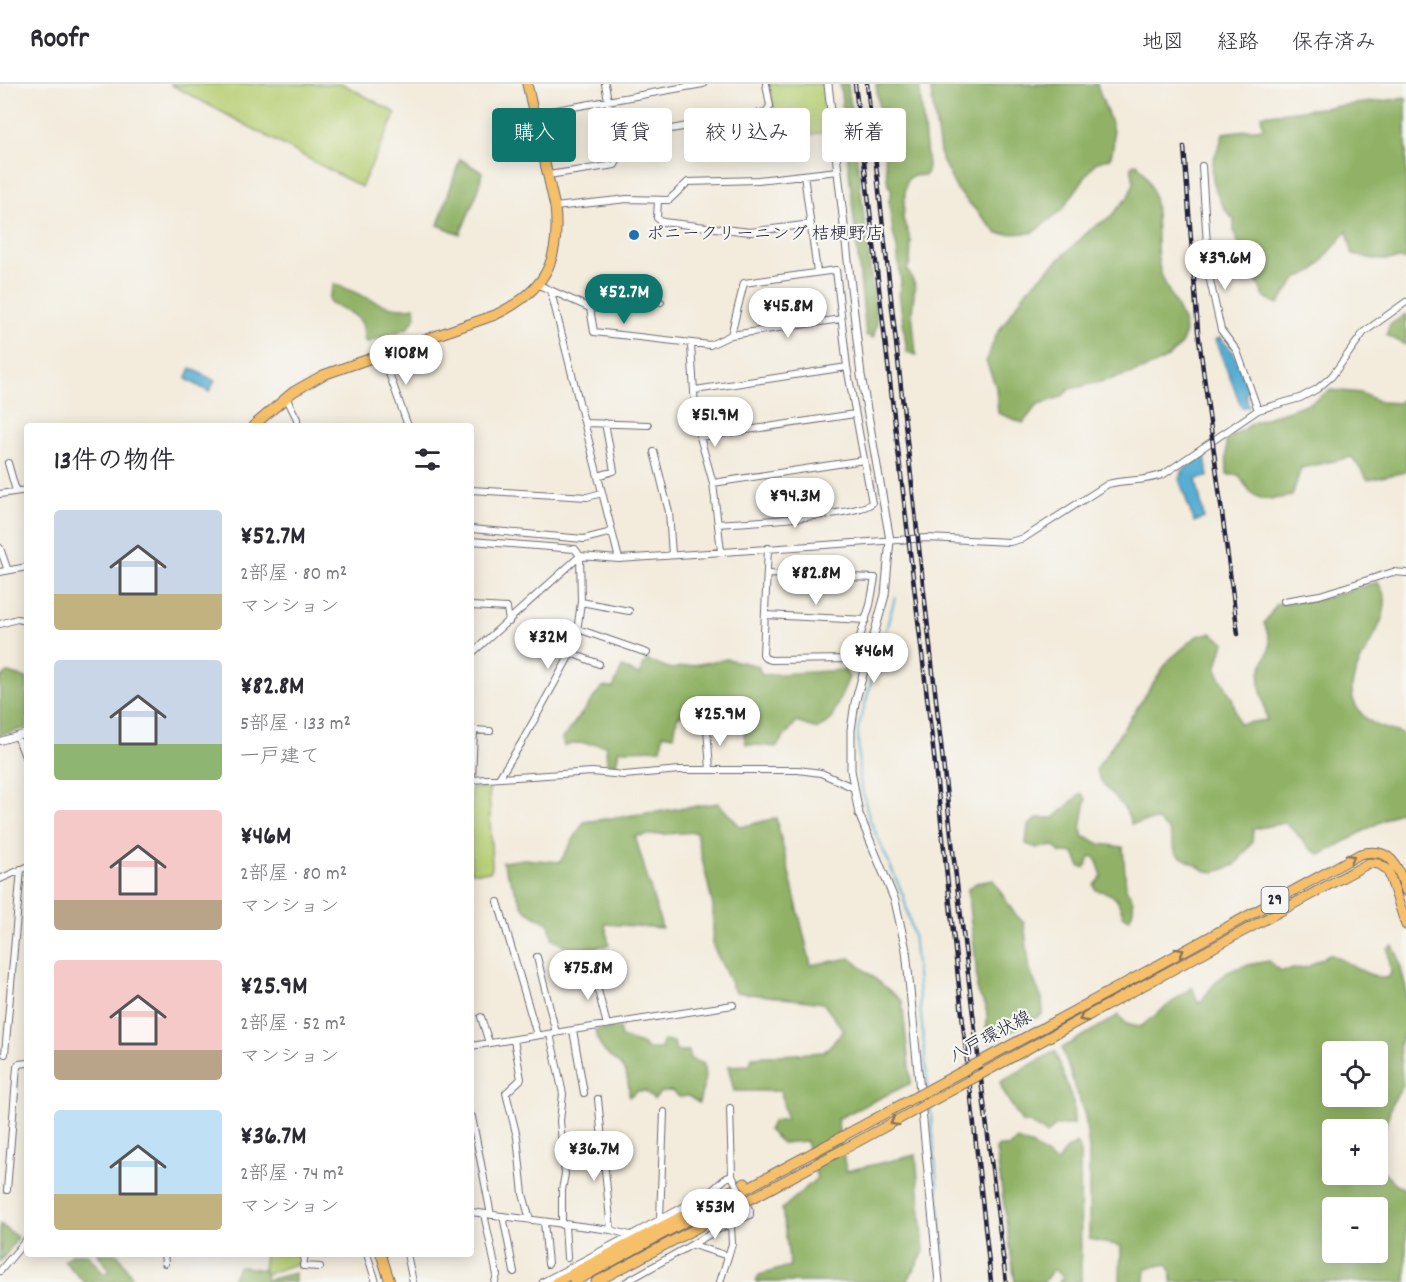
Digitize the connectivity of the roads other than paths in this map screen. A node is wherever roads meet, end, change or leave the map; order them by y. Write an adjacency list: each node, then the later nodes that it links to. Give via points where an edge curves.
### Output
1 (527, 84): 8 (main road)
2 (605, 84): 7 (street)
3 (703, 84): 6 (street)
4 (766, 84): 11 (street, via 770,106 766,112)
5 (828, 84): 15 (street)
6 (668, 87): 7 (street)
7 (608, 100): 9 (street); 10 (street)
8 (533, 108)
9 (566, 108)
10 (609, 108)
11 (672, 129)
12 (545, 162): 16 (main road)
13 (616, 162): 16 (street)
14 (1202, 166): 34 (street, via 1209,276 1221,330 1237,351)
15 (838, 171): 17 (street); 56 (street, via 861,375)
16 (548, 175): 19 (main road)
17 (804, 175): 18 (street, via 688,182 669,200); 20 (street)
18 (658, 200): 19 (street, via 627,199); 20 (street, via 657,218 663,222 750,232)
19 (555, 207): 22 (main road, via 556,244)
20 (811, 224): 21 (street)
21 (817, 272): 27 (street, via 836,270); 28 (street, via 744,283)
22 (539, 285): 23 (street); 30 (main road, via 514,306 495,315)
23 (551, 292): 26 (street); 39 (street)
24 (661, 302): 26 (street, via 604,282)
25 (1406, 302): 34 (street, via 1364,332 1332,376 1317,389)
26 (590, 308): 29 (street, via 594,332)
27 (841, 319): 28 (street); 31 (street)
28 (731, 336): 29 (street, via 710,345)
29 (691, 345): 32 (street)
30 (382, 354): 33 (main road, via 323,375); 38 (street)
31 (847, 367): 32 (street); 35 (street)
32 (695, 390): 42 (street)
33 (286, 397): 36 (main road); 37 (street)
34 (1258, 410): 56 (street, via 1164,474 1154,479 1108,484 1024,538 1010,542 949,537)
35 (855, 414): 42 (street); 44 (street)
36 (256, 423)
37 (297, 423)
38 (407, 423)
39 (585, 423): 40 (street); 46 (street)
40 (605, 423): 41 (street); 46 (street, via 614,471)
41 (648, 424)
42 (700, 437): 47 (street)
43 (654, 452): 61 (street, via 669,512)
44 (864, 460): 47 (street); 53 (street, via 872,503 868,507)
45 (8, 463): 50 (street)
46 (598, 476): 51 (street)
47 (713, 483): 53 (street)
48 (24, 490): 50 (street)
49 (474, 490): 51 (street, via 587,497)
50 (16, 491): 52 (street)
51 (602, 493): 55 (street)
52 (0, 494)
53 (719, 524): 60 (street)
54 (474, 529): 55 (street, via 584,539)
55 (612, 532): 63 (street)
56 (890, 540): 59 (street); 93 (street, via 885,595 853,721 850,750)
57 (474, 541): 62 (street, via 575,549)
58 (0, 548): 65 (street)
59 (768, 548): 60 (street); 68 (street)
60 (721, 551): 61 (street)
61 (672, 555): 63 (street)
62 (580, 556): 63 (street); 70 (street); 76 (street)
63 (619, 560)
64 (24, 567): 65 (street)
65 (7, 568): 66 (street)
66 (0, 572)
67 (1406, 573): 69 (street, via 1392,572 1320,595)
68 (767, 574): 73 (street); 74 (street, via 875,578)
69 (1284, 601)
70 (580, 602): 72 (street); 78 (street)
71 (474, 606): 76 (street, via 507,608)
72 (629, 611)
73 (765, 615): 74 (street); 74 (street, via 763,654 771,660 853,658)
74 (866, 620)
75 (24, 621): 77 (street)
76 (509, 622): 79 (street)
77 (0, 624)
78 (578, 628): 80 (street); 81 (street)
79 (474, 651)
80 (571, 653): 82 (street); 91 (street)
81 (647, 653)
82 (599, 664)
83 (707, 727): 90 (street)
84 (474, 730): 85 (street)
85 (490, 731)
86 (24, 734): 87 (street)
87 (17, 736): 88 (street); 89 (street)
88 (0, 741)
89 (24, 754)
90 (710, 770): 91 (street, via 624,775 592,771); 93 (street, via 798,770 821,773)
91 (499, 778): 92 (street)
92 (474, 780)
93 (854, 788): 159 (street, via 859,814 895,901 906,950)
94 (24, 868): 95 (street); 111 (street)
95 (0, 879)
96 (1406, 891): 101 (main road, 八戸環状線 / 29, one-way to 96, via 1360,854 1374,850 1386,855 1395,863)
97 (498, 902): 107 (street)
98 (1406, 925): 101 (main road, 八戸環状線 / 29, via 1388,870 1370,863)
99 (537, 957): 106 (street)
100 (593, 971): 104 (street)
101 (1132, 985): 118 (main road, 八戸環状線 / 29, bridge); 119 (main road, 八戸環状線 / 29, one-way to 119, bridge)
102 (733, 1005): 104 (street)
103 (481, 1017): 109 (street)
104 (607, 1025): 105 (street)
105 (573, 1030): 106 (street); 113 (street)
106 (553, 1034): 107 (street); 129 (street, via 563,1094)
107 (537, 1035): 108 (street)
108 (514, 1040): 109 (street); 127 (street, via 521,1078 508,1089 506,1097 517,1137)
109 (489, 1043): 110 (street)
110 (474, 1046)
111 (5, 1054)
112 (24, 1063): 121 (street, via 17,1067)
113 (584, 1093)
114 (598, 1099): 131 (street)
115 (730, 1108): 120 (street)
116 (664, 1112): 126 (street)
117 (474, 1127): 124 (street)
118 (812, 1152): 153 (main road, 29, via 726,1192); 154 (main road, 八戸環状線 / 29)
119 (804, 1170): 155 (main road, 八戸環状線 / 29); 156 (main road, 29)
120 (734, 1178): 126 (street, via 726,1178 708,1194); 130 (street, bridge, via 750,1215)
121 (8, 1190)
122 (474, 1212): 123 (street)
123 (484, 1214): 124 (street); 151 (street, via 497,1275)
124 (491, 1215): 125 (street)
125 (503, 1216): 127 (street); 146 (street)
126 (660, 1219): 132 (street)
127 (530, 1220): 128 (street)
128 (544, 1222): 129 (street); 143 (street)
129 (563, 1225): 131 (street); 141 (street)
130 (731, 1225): 134 (street); 135 (street)
131 (611, 1230): 132 (street)
132 (630, 1235): 152 (street)
133 (24, 1243): 145 (street)
134 (693, 1245): 135 (street); 147 (street)
135 (728, 1256): 158 (street)
136 (164, 1257): 142 (street)
137 (304, 1257): 144 (street, via 303,1266)
138 (368, 1257): 148 (street)
139 (382, 1257): 149 (main road)
140 (408, 1257): 150 (street)
141 (567, 1258)
142 (165, 1263)
143 (548, 1264)
144 (320, 1267)
145 (0, 1271)
146 (514, 1272)
147 (639, 1279): 157 (street)
148 (376, 1282)
149 (390, 1282)
150 (412, 1282)
151 (495, 1282)
152 (543, 1282)
153 (556, 1282)
154 (574, 1282)
155 (596, 1282)
156 (609, 1282)
157 (626, 1282)
158 (720, 1282)
159 (939, 1282)

